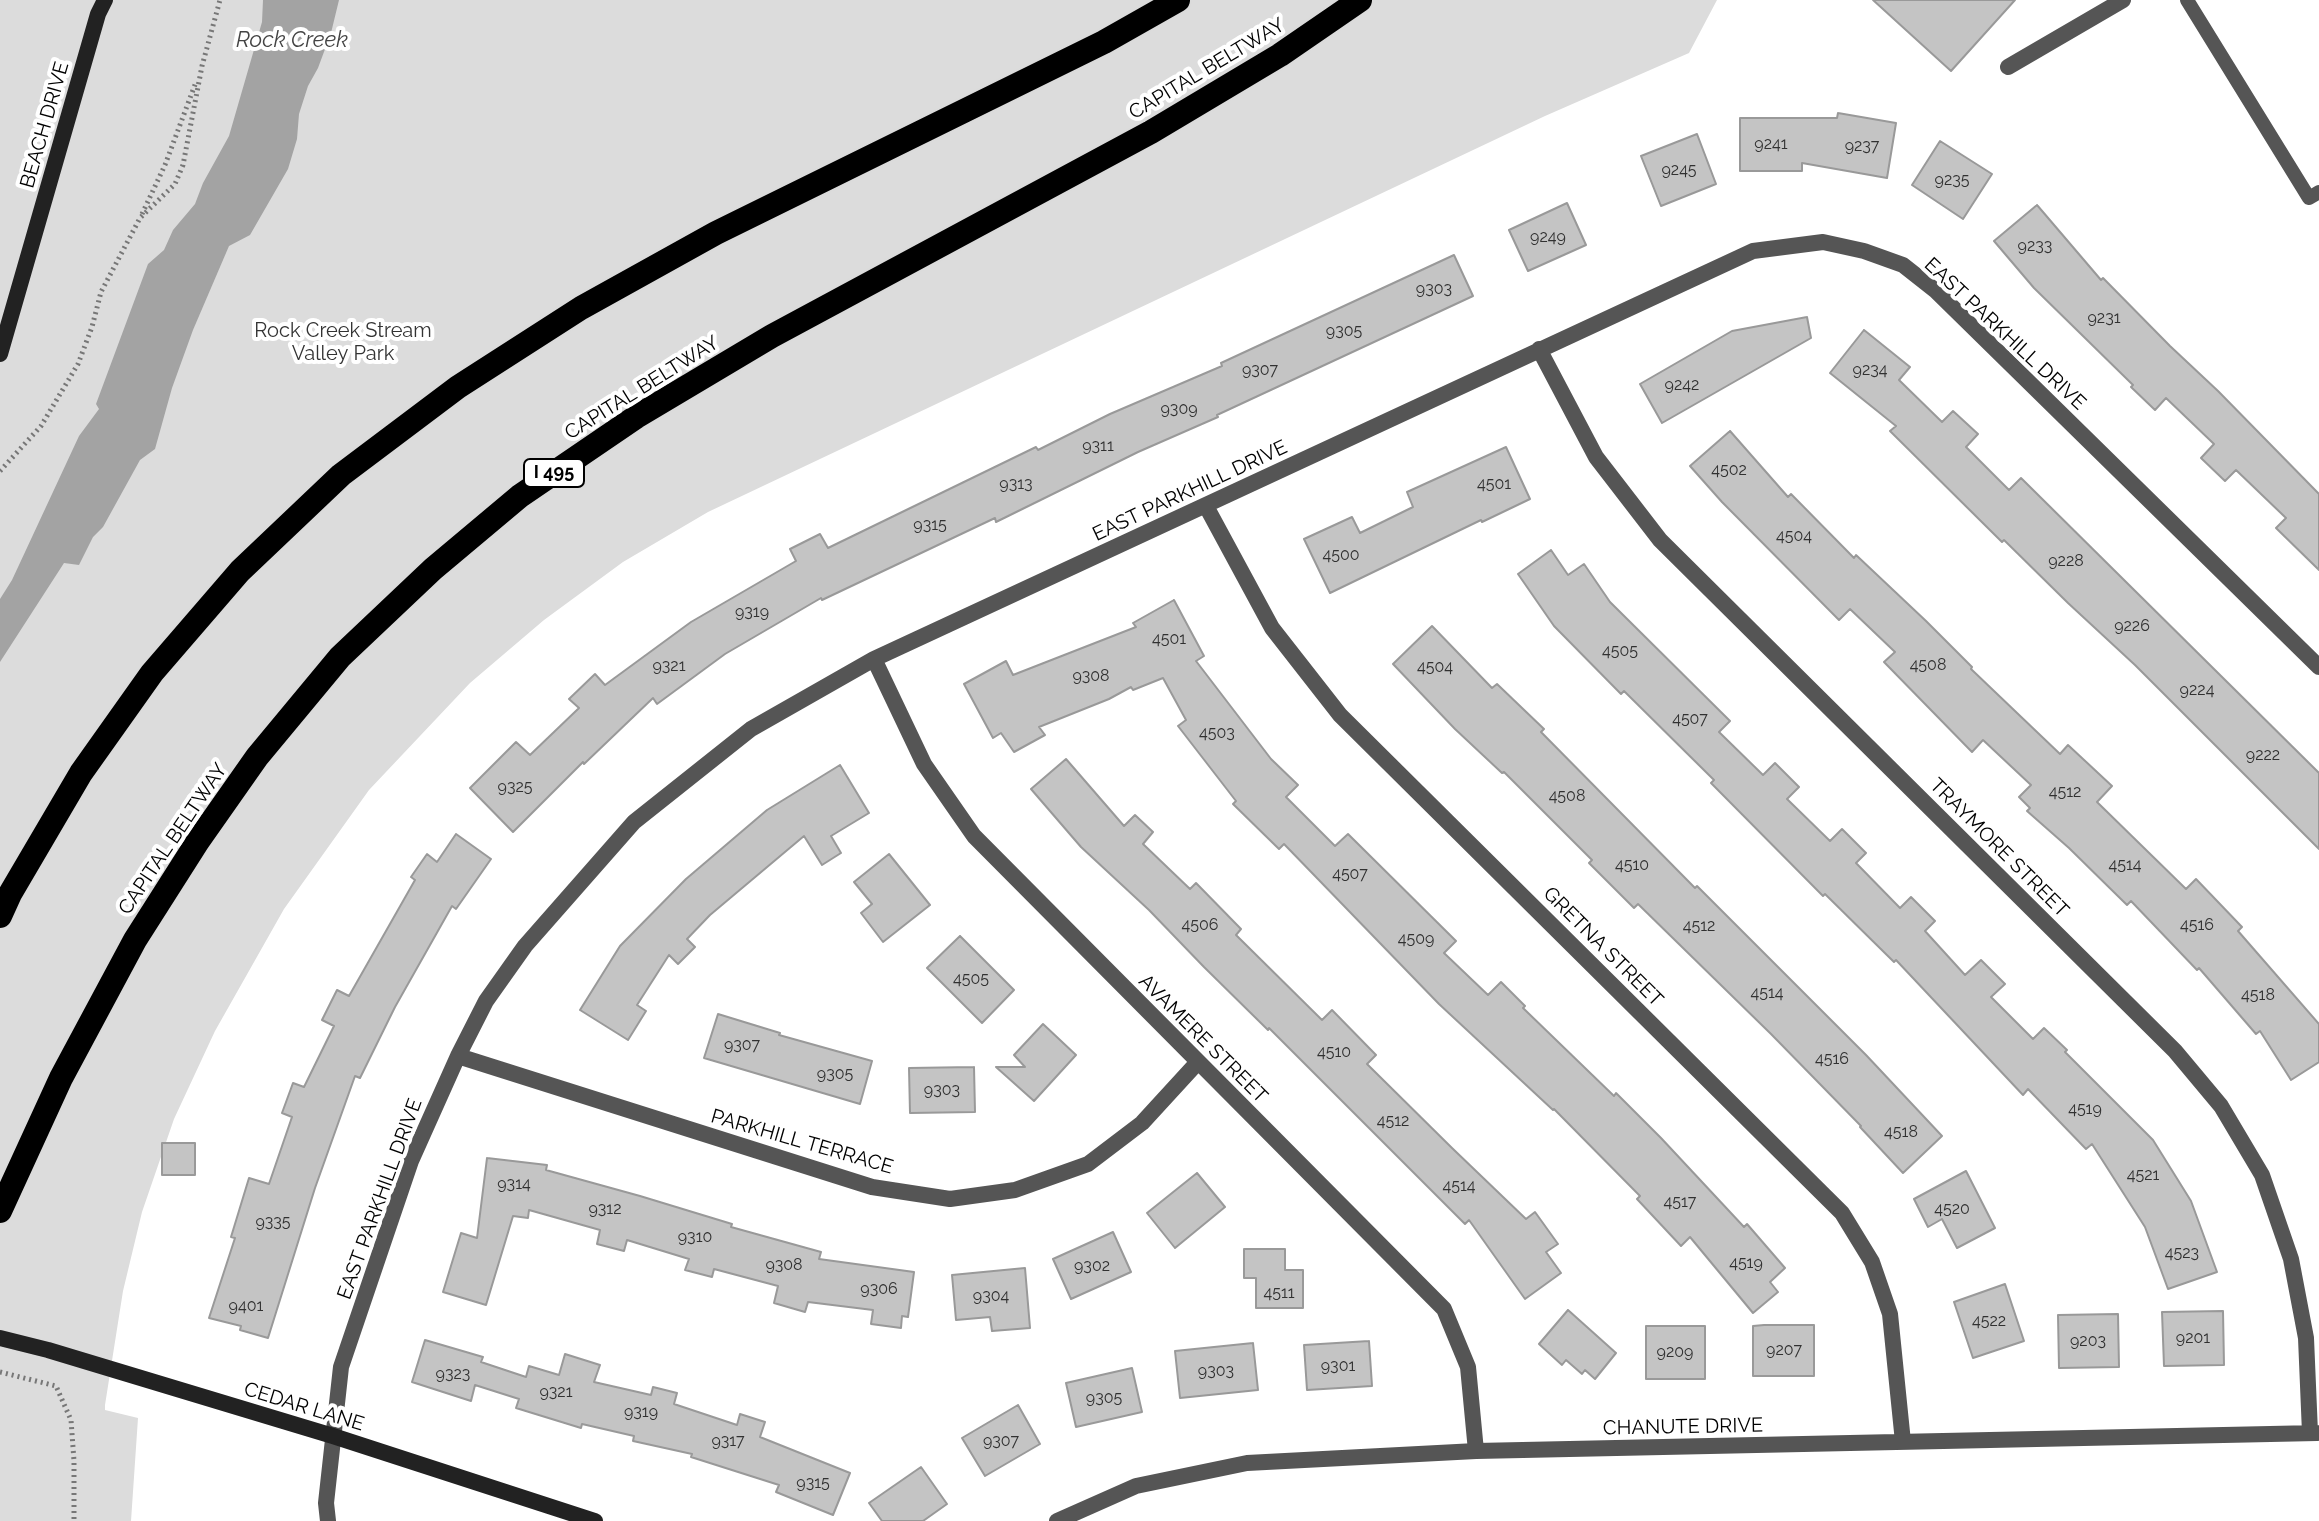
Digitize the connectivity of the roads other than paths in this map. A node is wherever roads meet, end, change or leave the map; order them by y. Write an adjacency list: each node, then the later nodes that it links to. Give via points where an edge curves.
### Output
1 (105, 0): 9 (street, BEACH DRIVE)
2 (1178, 0): 13 (highway, via 1104,42 716,233 581,308 458,387 341,475 240,571 152,673 81,773)
3 (1360, 0): 16 (highway, CAPITAL BELTWAY / I 495, via 1151,132 772,336 636,417 520,496 433,569 340,657 257,757 198,841 135,940 61,1078)
4 (2123, 0): 6 (street)
5 (2187, 0): 7 (lane, via 2309,198)
6 (2008, 67)
7 (2319, 192)
8 (1539, 349): 10 (street, EAST PARKHILL DRIVE); 12 (street, EAST PARKHILL DRIVE, via 1753,251 1823,242 1903,265 1936,291); 18 (street, TRAYMORE STREET, via 1596,457 1660,540 2175,1051 2221,1106 2262,1175 2291,1259 2306,1338)
9 (0, 354)
10 (1206, 506): 11 (street, EAST PARKHILL DRIVE); 20 (street, GRETNA STREET, via 1272,628 1340,715 1842,1213 1872,1262 1890,1314)
11 (874, 659): 14 (street, EAST PARKHILL DRIVE, via 751,729 634,822 525,946 486,1001); 15 (street, AVAMERE STREET, via 924,764 974,836)
12 (2319, 667)
13 (0, 916)
14 (458, 1056): 15 (street, PARKHILL TERRACE, via 872,1187 950,1199 1015,1190 1088,1164 1142,1123); 19 (street, EAST PARKHILL DRIVE, via 411,1161 341,1367)
15 (1197, 1063): 21 (street, AVAMERE STREET, via 1444,1309 1468,1367)
16 (0, 1211)
17 (0, 1338): 19 (street, CEDAR LANE)
18 (2314, 1433): 20 (street, CHANUTE DRIVE)
19 (333, 1436): 22 (street, EAST PARKHILL DRIVE); 23 (street, CEDAR LANE)
20 (1903, 1442): 21 (street, CHANUTE DRIVE)
21 (1476, 1451): 24 (street, CHANUTE DRIVE, via 1247,1463 1136,1486)
22 (328, 1521)
23 (595, 1521)
24 (1057, 1521)

